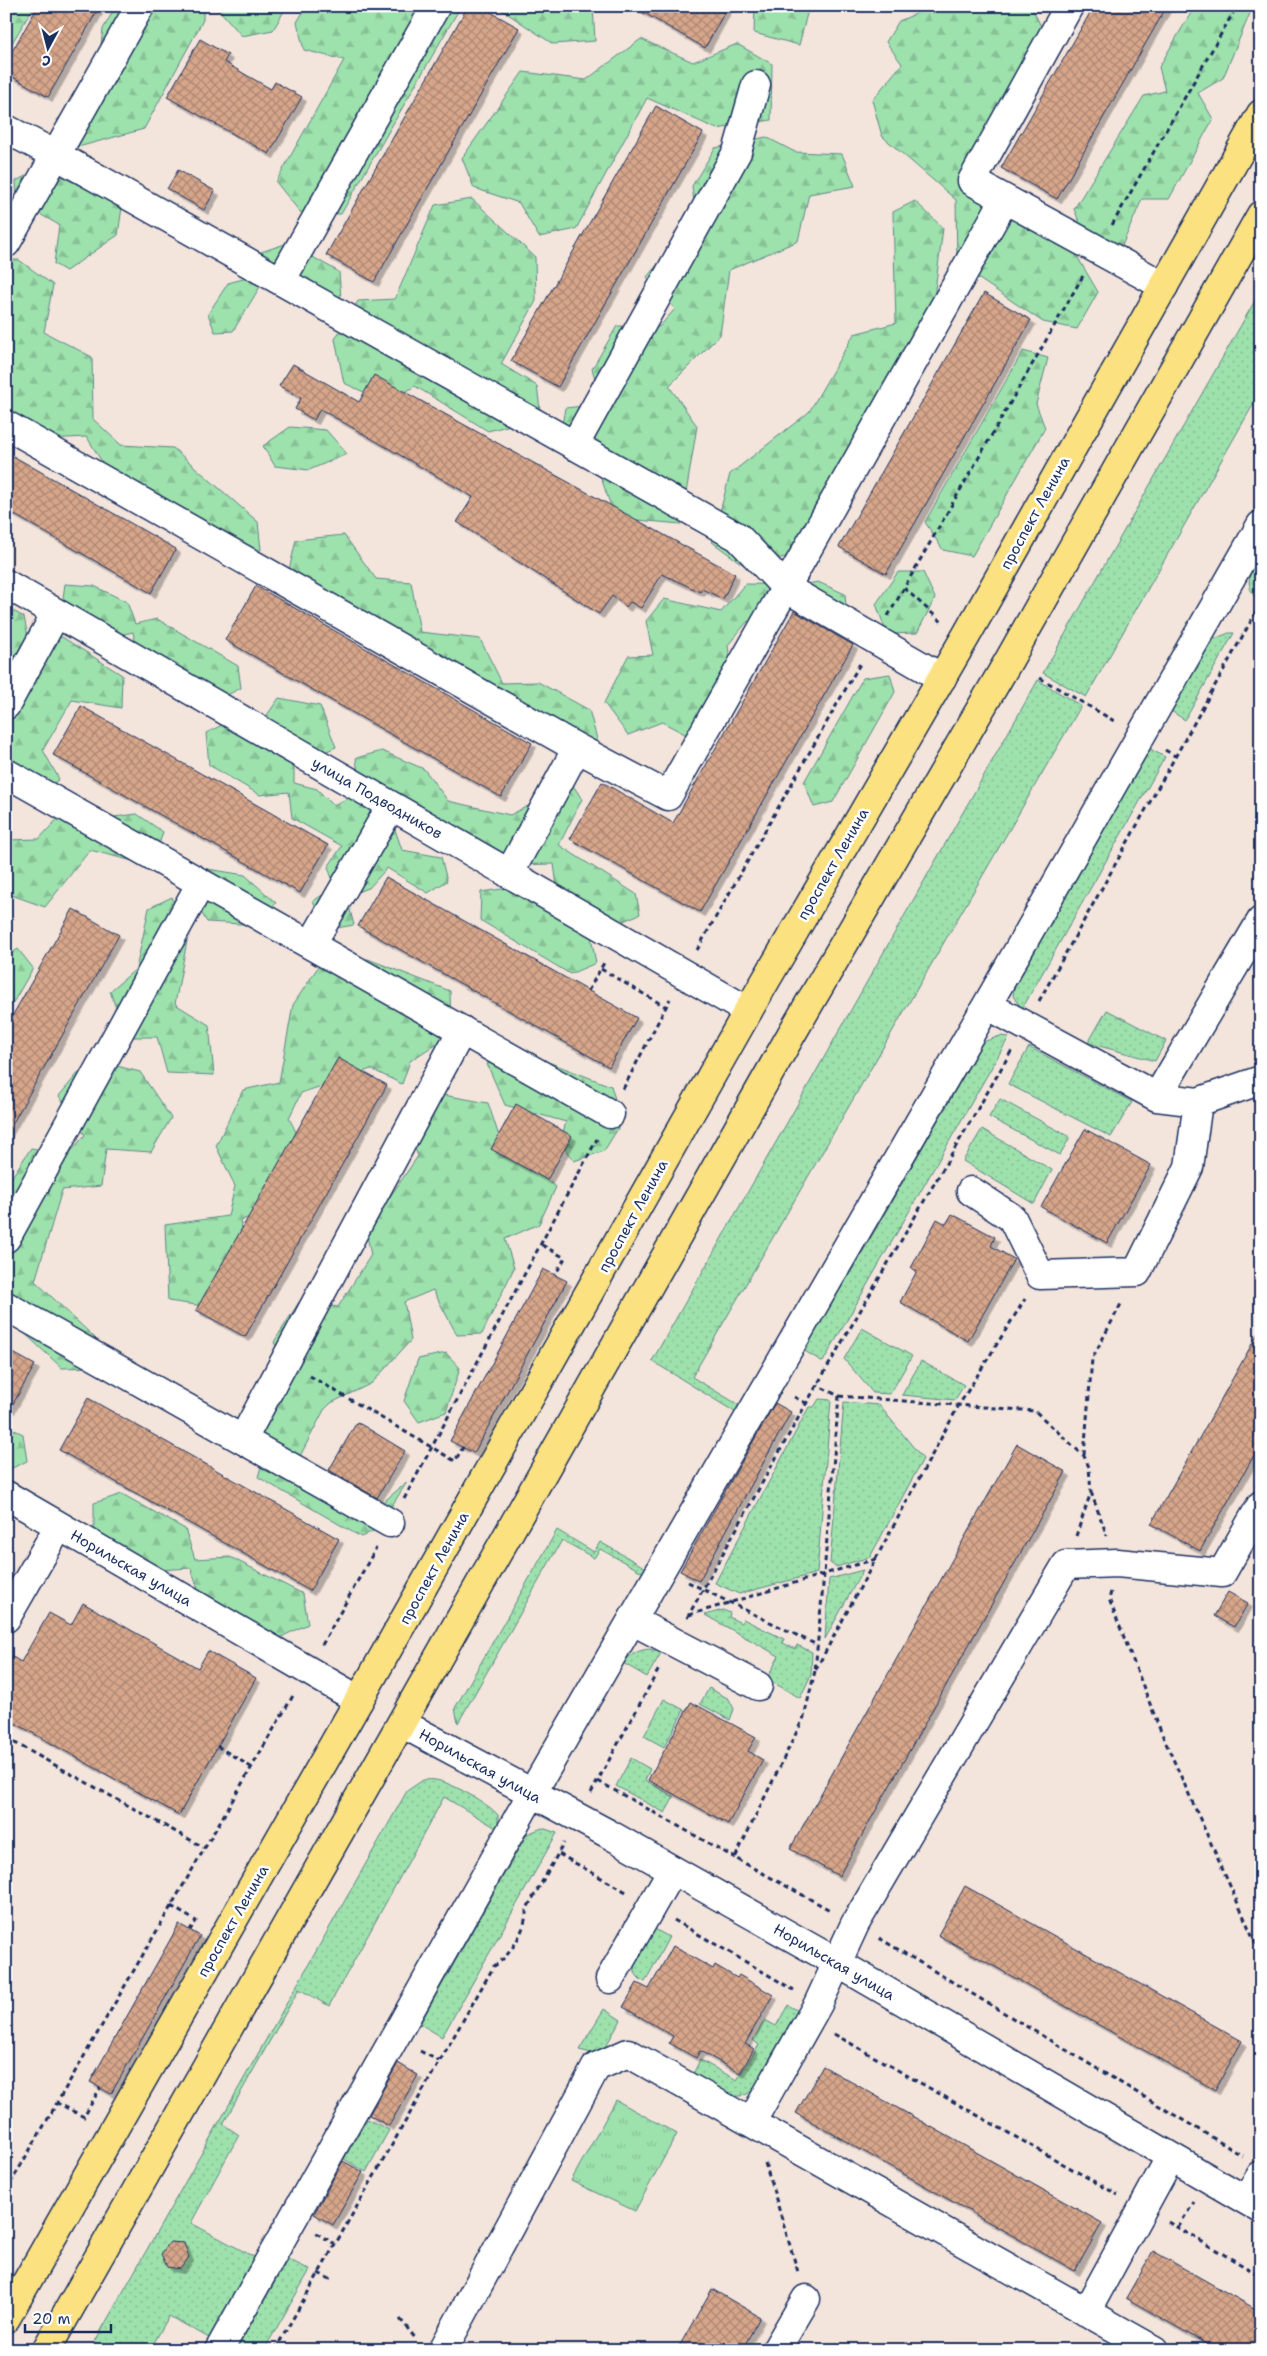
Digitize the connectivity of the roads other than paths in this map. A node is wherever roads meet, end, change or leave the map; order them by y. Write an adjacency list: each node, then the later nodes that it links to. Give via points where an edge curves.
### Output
1 (140, 6): 7 (street)
2 (436, 6): 11 (street)
3 (1069, 6): 8 (street, via 972,181)
4 (756, 85): 14 (street, via 737,152)
5 (1261, 114): 12 (main road, проспект Ленина)
6 (6, 129): 7 (street)
7 (56, 155): 10 (street); 11 (street)
8 (1005, 199): 12 (street); 17 (street)
9 (1261, 215): 47 (main road, via 1009,660 791,1035)
10 (6, 243)
11 (281, 281): 14 (street)
12 (1164, 286): 19 (main road, проспект Ленина)
13 (6, 426): 21 (street)
14 (574, 446): 17 (street, via 738,537)
15 (1261, 525): 28 (street)
16 (6, 584): 18 (street, улица Подводников)
17 (786, 588): 19 (street); 21 (street, via 668,796)
18 (56, 614): 20 (street); 23 (street, улица Подводников)
19 (942, 678): 29 (main road, проспект Ленина)
20 (6, 705)
21 (577, 748): 24 (street)
22 (6, 774): 25 (street)
23 (391, 806): 24 (street, улица Подводников); 27 (street)
24 (509, 874): 29 (street, улица Подводников)
25 (201, 883): 27 (street); 36 (street)
26 (1261, 920): 32 (street)
27 (311, 945): 30 (street)
28 (988, 1005): 32 (street); 44 (street)
29 (748, 1011): 46 (main road, проспект Ленина)
30 (462, 1030): 34 (street); 38 (street)
31 (1261, 1080): 33 (street)
32 (1157, 1097): 33 (street)
33 (1198, 1102): 35 (street, via 1189,1167 1137,1272 1040,1275 1012,1218)
34 (610, 1114)
35 (971, 1191)
36 (6, 1238)
37 (6, 1306): 38 (street)
38 (242, 1439): 41 (street)
39 (6, 1495): 42 (street, Норильская улица)
40 (1261, 1505): 50 (street, via 1222,1573 1117,1563 1066,1565 855,1924)
41 (390, 1523)
42 (59, 1526): 43 (street); 46 (street, Норильская улица)
43 (6, 1618)
44 (633, 1621): 45 (street); 48 (street)
45 (758, 1686)
46 (360, 1700): 58 (main road, проспект Ленина)
47 (403, 1724): 48 (street, Норильская улица); 60 (main road)
48 (531, 1795): 49 (street, Норильская улица); 61 (street)
49 (672, 1870): 50 (street, Норильская улица); 51 (street)
50 (836, 1962): 52 (street, via 818,2004); 53 (street, Норильская улица)
51 (610, 1979)
52 (752, 2121): 57 (street); 59 (street, via 628,2053 596,2067)
53 (1170, 2158): 55 (street, Норильская улица); 57 (street)
54 (1253, 2166): 55 (street)
55 (1254, 2205)
56 (806, 2299): 62 (street)
57 (1086, 2312): 63 (street)
58 (6, 2318)
59 (431, 2346)
60 (46, 2350)
61 (219, 2350)
62 (776, 2350)
63 (1154, 2350)

